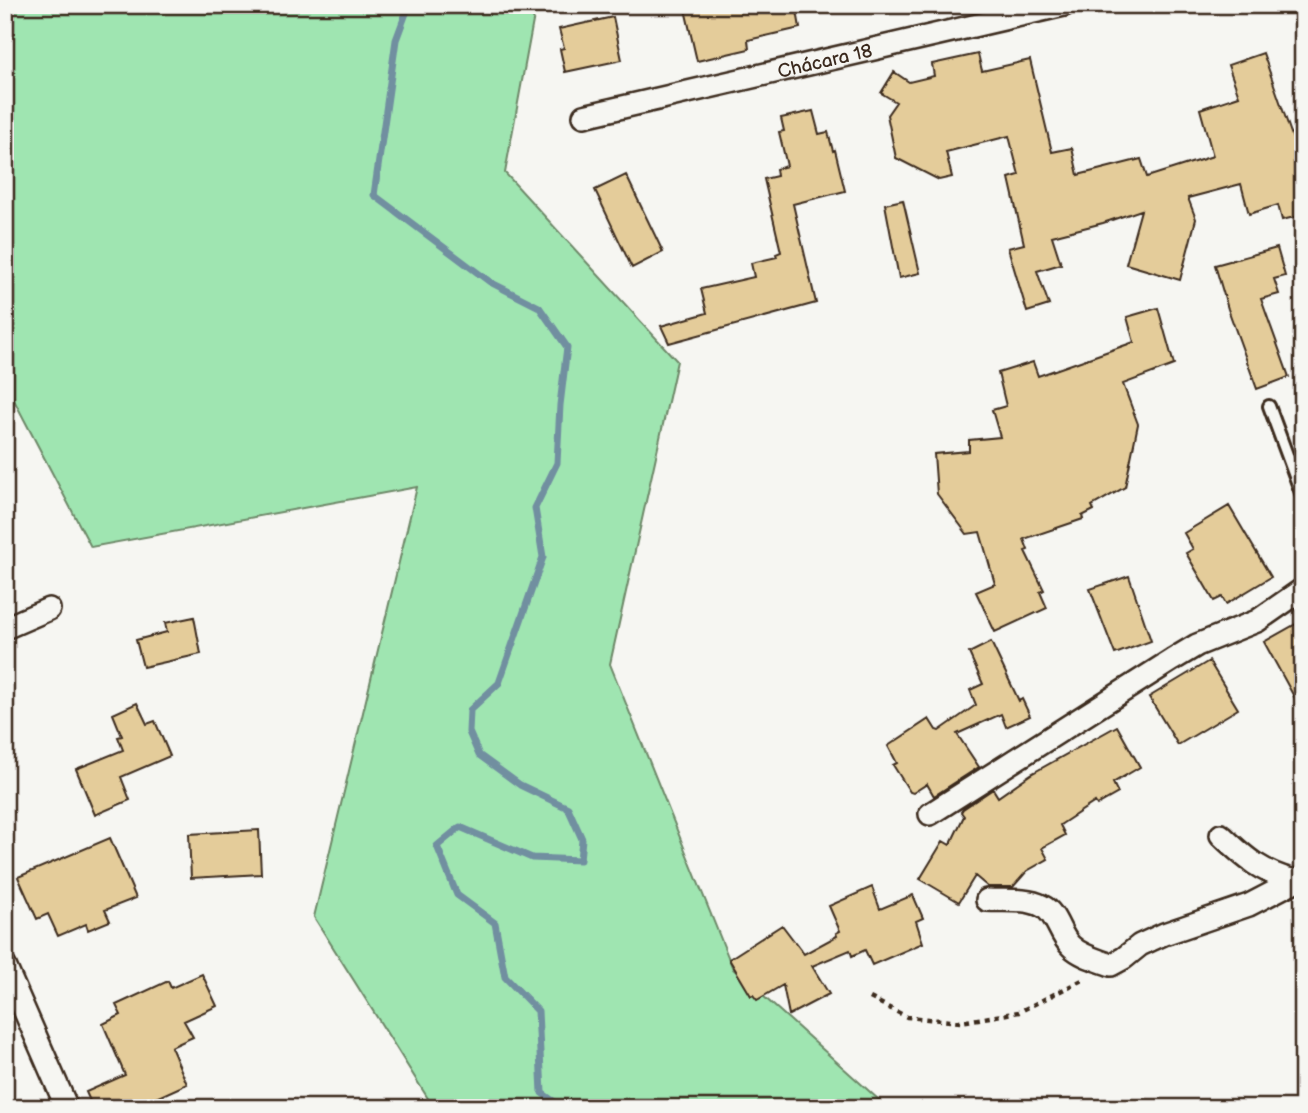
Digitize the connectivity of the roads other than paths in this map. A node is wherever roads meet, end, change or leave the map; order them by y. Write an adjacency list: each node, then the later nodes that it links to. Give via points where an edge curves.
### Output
1 (1064, 5): 2 (street, Chácara 18)
2 (584, 116)
3 (1269, 406): 4 (lane)
4 (1303, 498)
5 (1303, 589): 8 (street, via 1256,621 1171,660)
6 (49, 609): 7 (street)
7 (5, 628)
8 (930, 814)
9 (1221, 835): 10 (street, via 1262,870)
10 (1299, 879): 11 (street, via 1249,905 1164,934 1111,965 1072,948 1043,906)
11 (987, 900)
12 (5, 966): 13 (street)
13 (67, 1108)

